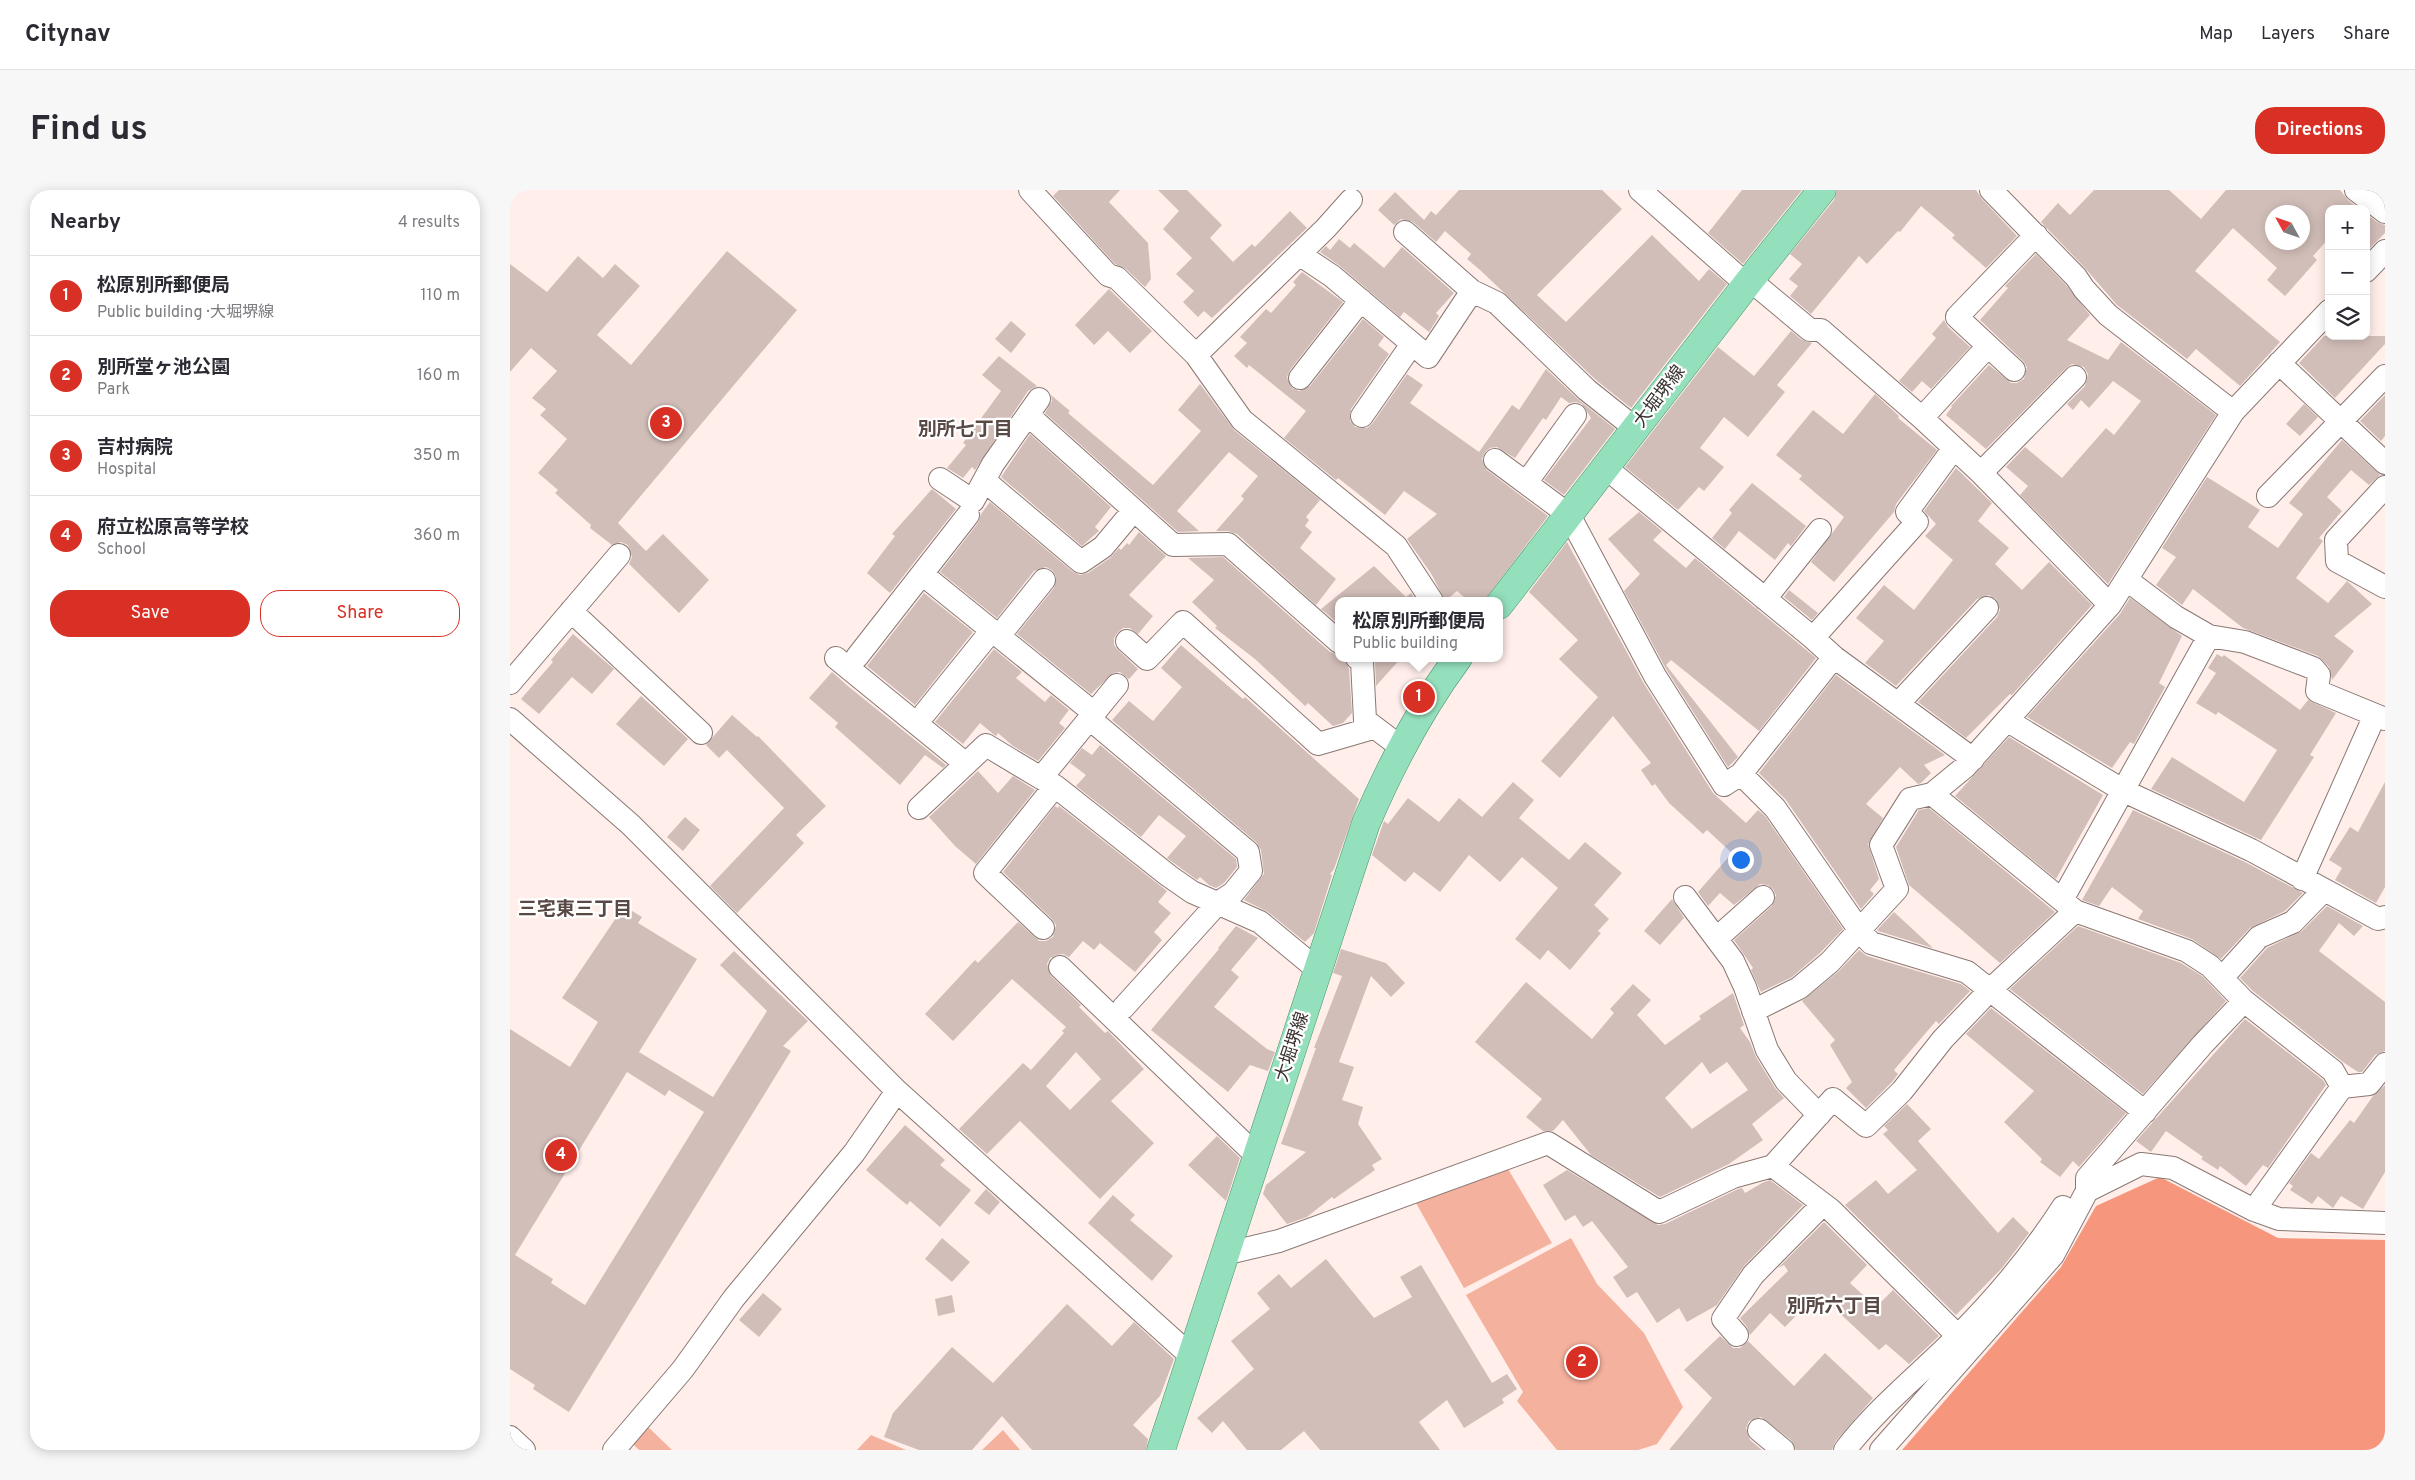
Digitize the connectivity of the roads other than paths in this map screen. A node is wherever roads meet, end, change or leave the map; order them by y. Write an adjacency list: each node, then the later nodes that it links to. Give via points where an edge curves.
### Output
1 (1030, 190): 19 (street, via 1108,275 1117,278)
2 (1640, 190): 13 (street)
3 (1822, 190): 13 (main road, 大堀堺線)
4 (1991, 190): 9 (street)
5 (2356, 190): 7 (street)
6 (1350, 200): 11 (street)
7 (2385, 212)
8 (1405, 232): 14 (street)
9 (2036, 235): 18 (street, via 1957,317); 25 (street, via 2108,315)
10 (2385, 251): 12 (street)
11 (1299, 254): 15 (street); 19 (street)
12 (2370, 267)
13 (1748, 282): 28 (street, via 1810,330 1821,330); 30 (main road, 大堀堺線)
14 (1472, 291): 17 (street, via 1428,357); 30 (street, via 1497,304 1587,390)
15 (1361, 300): 17 (street); 24 (street)
16 (2325, 315): 20 (street)
17 (1412, 344): 27 (street)
18 (1988, 346): 21 (street); 28 (street)
19 (1196, 356): 50 (street, via 1242,420 1396,546)
20 (2279, 363): 25 (street); 29 (street)
21 (2014, 370)
22 (2385, 376): 29 (street)
23 (2075, 377): 35 (street)
24 (1300, 378)
25 (2233, 412): 48 (street)
26 (1575, 415): 38 (street)
27 (1362, 416)
28 (1922, 418): 31 (street)
29 (2341, 421): 33 (street); 40 (street)
30 (1636, 429): 34 (main road, 大堀堺線)
31 (1954, 448): 35 (street); 59 (street, via 1907,512 1917,522)
32 (1495, 460): 38 (street)
33 (2385, 463)
34 (1606, 468): 43 (main road, 大堀堺線); 51 (street)
35 (1981, 473): 53 (street)
36 (940, 479): 37 (street, via 973,501)
37 (985, 481): 41 (street, via 1081,562 1102,547); 41 (street, via 993,464 1033,407)
38 (1526, 483): 43 (street)
39 (2385, 487): 49 (street, via 2336,540 2337,561)
40 (2268, 496)
41 (1133, 511): 58 (street, via 1173,545 1228,544)
42 (968, 515): 46 (street)
43 (1569, 515): 52 (main road, 大堀堺線); 77 (street, via 1655,676 1724,785)
44 (1820, 530): 51 (street)
45 (619, 555): 55 (street)
46 (922, 574): 56 (street); 76 (street, via 847,658)
47 (1044, 580): 56 (street)
48 (2127, 580): 53 (street); 57 (street, via 2176,617)
49 (2385, 587)
50 (1429, 597)
51 (1765, 599): 59 (street)
52 (1503, 600)
53 (2110, 606): 71 (street)
54 (1987, 608): 66 (street)
55 (571, 611): 64 (street); 73 (street)
56 (995, 633): 67 (street); 68 (street)
57 (2209, 636): 69 (street, via 2245,642 2313,668 2319,675 2318,691); 79 (street)
58 (1335, 638)
59 (1813, 638): 61 (street)
60 (1126, 641): 72 (street, via 1147,659 1183,622 1318,744)
61 (1834, 657): 66 (street); 77 (street)
62 (1362, 662): 72 (street, via 1365,720)
63 (1455, 662): 74 (main road, 大堀堺線, via 1424,707)
64 (510, 683)
65 (1117, 685): 68 (street)
66 (1898, 704): 75 (street)
67 (925, 713)
68 (1092, 716): 78 (street); 86 (street, via 1248,852 1251,871 1233,893)
69 (2380, 717): 82 (street)
70 (510, 719): 101 (street, via 631,825)
71 (2008, 721): 75 (street); 79 (street)
72 (1373, 728): 74 (street)
73 (701, 733)
74 (1402, 748): 93 (main road, 大堀堺線, via 1366,823)
75 (1973, 759): 80 (street)
76 (966, 764): 78 (street, via 986,745); 81 (street)
77 (1741, 774): 90 (street, via 1775,808)
78 (1048, 782): 86 (street, via 1169,876 1192,892); 89 (street, via 985,873)
79 (2124, 791): 82 (street, via 2251,850); 87 (street)
80 (1932, 794): 87 (street); 90 (street, via 1910,800 1881,846 1897,889)
81 (919, 808)
82 (2302, 879): 83 (street)
83 (2323, 890): 88 (street, via 2378,919); 94 (street, via 2293,922 2260,937)
84 (1762, 897): 91 (street)
85 (1685, 898): 91 (street)
86 (1218, 903): 93 (street, via 1260,922); 97 (street)
87 (2069, 905): 94 (street, via 2187,952); 95 (street)
88 (2385, 917)
89 (1043, 928)
90 (1860, 931): 95 (street, via 1871,943 1967,972); 98 (street, via 1799,988)
91 (1717, 938): 98 (street, via 1733,961)
92 (1060, 967): 104 (street)
93 (1318, 970): 104 (main road, 大堀堺線)
94 (2222, 978): 96 (street)
95 (1991, 989): 102 (street); 103 (street, via 1943,1039 1902,1091 1866,1126 1833,1099)
96 (2244, 1001): 100 (street, via 2333,1071); 102 (street)
97 (1123, 1008)
98 (1753, 1011): 103 (street, via 1766,1050 1786,1081)
99 (2385, 1064): 100 (street, via 2369,1084)
100 (2342, 1086): 108 (street)
101 (897, 1091): 113 (street); 119 (street, via 854,1153 734,1298 683,1369)
102 (2144, 1112): 106 (street)
103 (1819, 1115): 105 (street)
104 (1257, 1156): 110 (main road, 大堀堺線)
105 (1773, 1166): 107 (street); 110 (street, via 1733,1177 1659,1212 1548,1143 1279,1242)
106 (2087, 1184): 108 (street, via 2141,1164 2173,1168); 112 (street, via 2068,1200 2041,1242); 115 (street, via 2053,1255)
107 (1823, 1204): 111 (street, via 1753,1275 1722,1319); 112 (street)
108 (2254, 1210): 109 (street, via 2279,1219)
109 (2385, 1223)
110 (1224, 1254): 113 (main road, 大堀堺線)
111 (1738, 1335)
112 (1958, 1336): 114 (street)
113 (1191, 1356): 120 (main road, 大堀堺線)
114 (1896, 1394): 115 (street); 122 (street)
115 (1914, 1412): 123 (street)
116 (1759, 1430): 121 (street)
117 (510, 1436): 118 (street)
118 (524, 1450)
119 (614, 1450)
120 (1160, 1450)
121 (1783, 1450)
122 (1845, 1450)
123 (1881, 1450)

